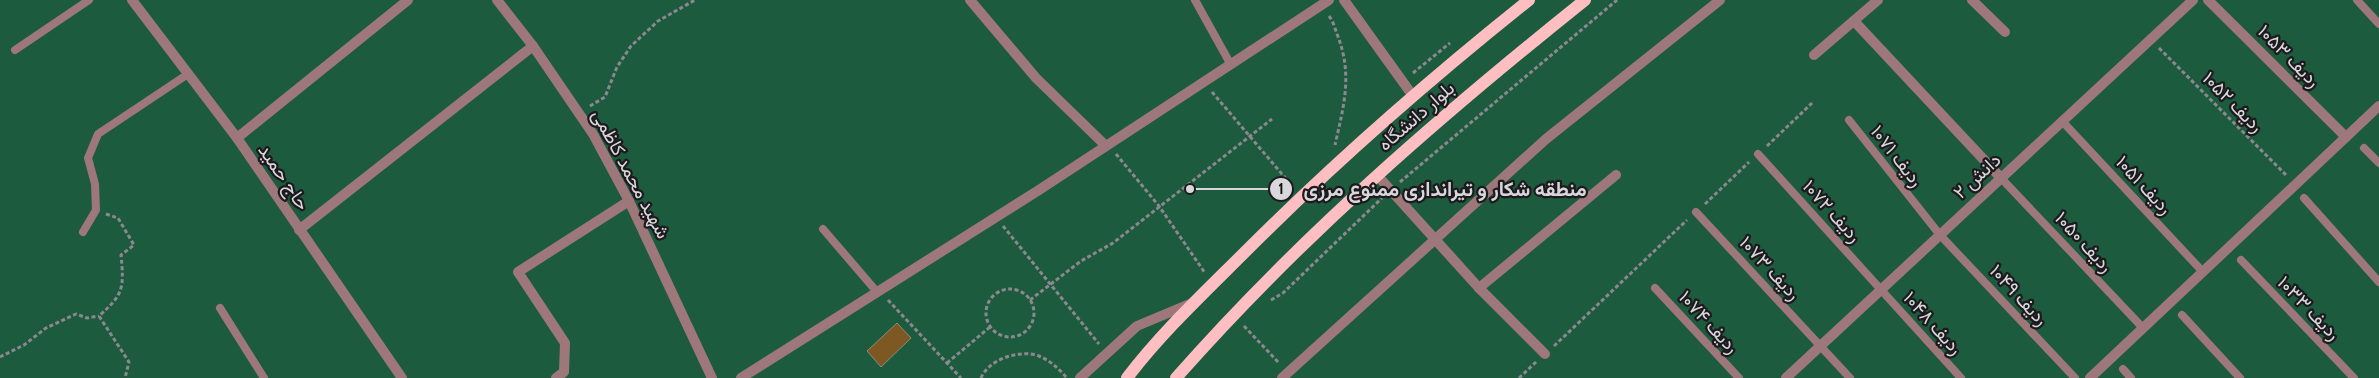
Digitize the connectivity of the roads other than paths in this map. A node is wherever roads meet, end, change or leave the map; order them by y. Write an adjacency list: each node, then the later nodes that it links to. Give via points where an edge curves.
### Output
1 (89, 0): 21 (lane)
2 (132, 0): 24 (street, حاج حمید)
3 (408, 0): 30 (street)
4 (497, 0): 20 (street, شهید محمد کاظمی)
5 (970, 0): 31 (street, via 1036,78)
6 (1194, 0): 23 (lane)
7 (1344, 0): 25 (street)
8 (1529, 0): 25 (main road, بلوار دانشگاه)
9 (1585, 0): 35 (main road, بلوار دانشگاه)
10 (1720, 0): 45 (street, via 1546,139)
11 (1878, 0): 17 (street)
12 (1972, 0): 19 (street)
13 (2192, 0): 28 (street, دانش ۲)
14 (2208, 0): 29 (street, ردیف ۱۰۵۳)
15 (2357, 0): 18 (lane)
16 (1325, 3): 23 (street)
17 (1854, 21): 22 (street); 37 (street)
18 (2379, 24)
19 (2004, 32)
20 (533, 46): 39 (street, شهید محمد کاظمی, via 592,134); 42 (street)
21 (15, 50)
22 (1814, 56)
23 (1231, 64): 31 (street)
24 (188, 74): 30 (street, حاج حمید); 43 (lane, via 98,134 88,158 95,184 96,210)
25 (1413, 96): 53 (main road, بلوار دانشگاه, via 1301,196)
26 (2379, 106): 29 (street)
27 (1848, 120): 44 (lane, ردیف ۱۰۷۱)
28 (2062, 121): 37 (street, دانش ۲); 47 (lane, ردیف ۱۰۵۱)
29 (2346, 137): 47 (street)
30 (236, 138): 42 (street, حاج حمید)
31 (1106, 146): 52 (street)
32 (2364, 148): 34 (lane)
33 (1758, 154): 51 (lane, ردیف ۱۰۷۲)
34 (2379, 164)
35 (1377, 175): 45 (street); 68 (main road, بلوار دانشگاه, via 1234,314)
36 (1616, 175): 49 (street)
37 (2001, 178): 44 (street, دانش ۲); 56 (lane, ردیف ۱۰۵۰)
38 (2304, 198): 48 (lane)
39 (629, 201): 63 (street, via 518,272 566,342 564,372); 64 (street, شهید محمد کاظمی)
40 (1696, 212): 57 (lane, ردیف ۱۰۷۳)
41 (823, 229): 52 (lane)
42 (299, 230): 62 (street, حاج حمید)
43 (83, 232)
44 (1940, 235): 51 (street, دانش ۲); 73 (lane, ردیف ۱۰۴۹)
45 (1435, 240): 49 (street); 60 (street)
46 (2241, 260): 77 (lane, ردیف ۱۰۳۳)
47 (2203, 272): 56 (street)
48 (2379, 282)
49 (1480, 288): 58 (street)
50 (1655, 288): 69 (lane, ردیف ۱۰۷۴)
51 (1881, 289): 57 (street, دانش ۲); 72 (lane, ردیف ۱۰۴۸)
52 (877, 292): 65 (street)
53 (1193, 303): 66 (street, via 1137,326); 67 (main road, بلوار دانشگاه)
54 (220, 308): 61 (lane)
55 (2182, 315): 76 (lane)
56 (2143, 328): 74 (street)
57 (1820, 346): 70 (street, دانش ۲); 71 (lane, ردیف ۱۰۷۳)
58 (1545, 354)
59 (2123, 369): 75 (lane)
60 (1285, 375)
61 (264, 378)
62 (402, 378)
63 (556, 378)
64 (712, 378)
65 (741, 378)
66 (1080, 378)
67 (1127, 378)
68 (1176, 378)
69 (1739, 378)
70 (1786, 378)
71 (1850, 378)
72 (1962, 378)
73 (2075, 378)
74 (2090, 378)
75 (2131, 378)
76 (2240, 378)
77 (2354, 378)

